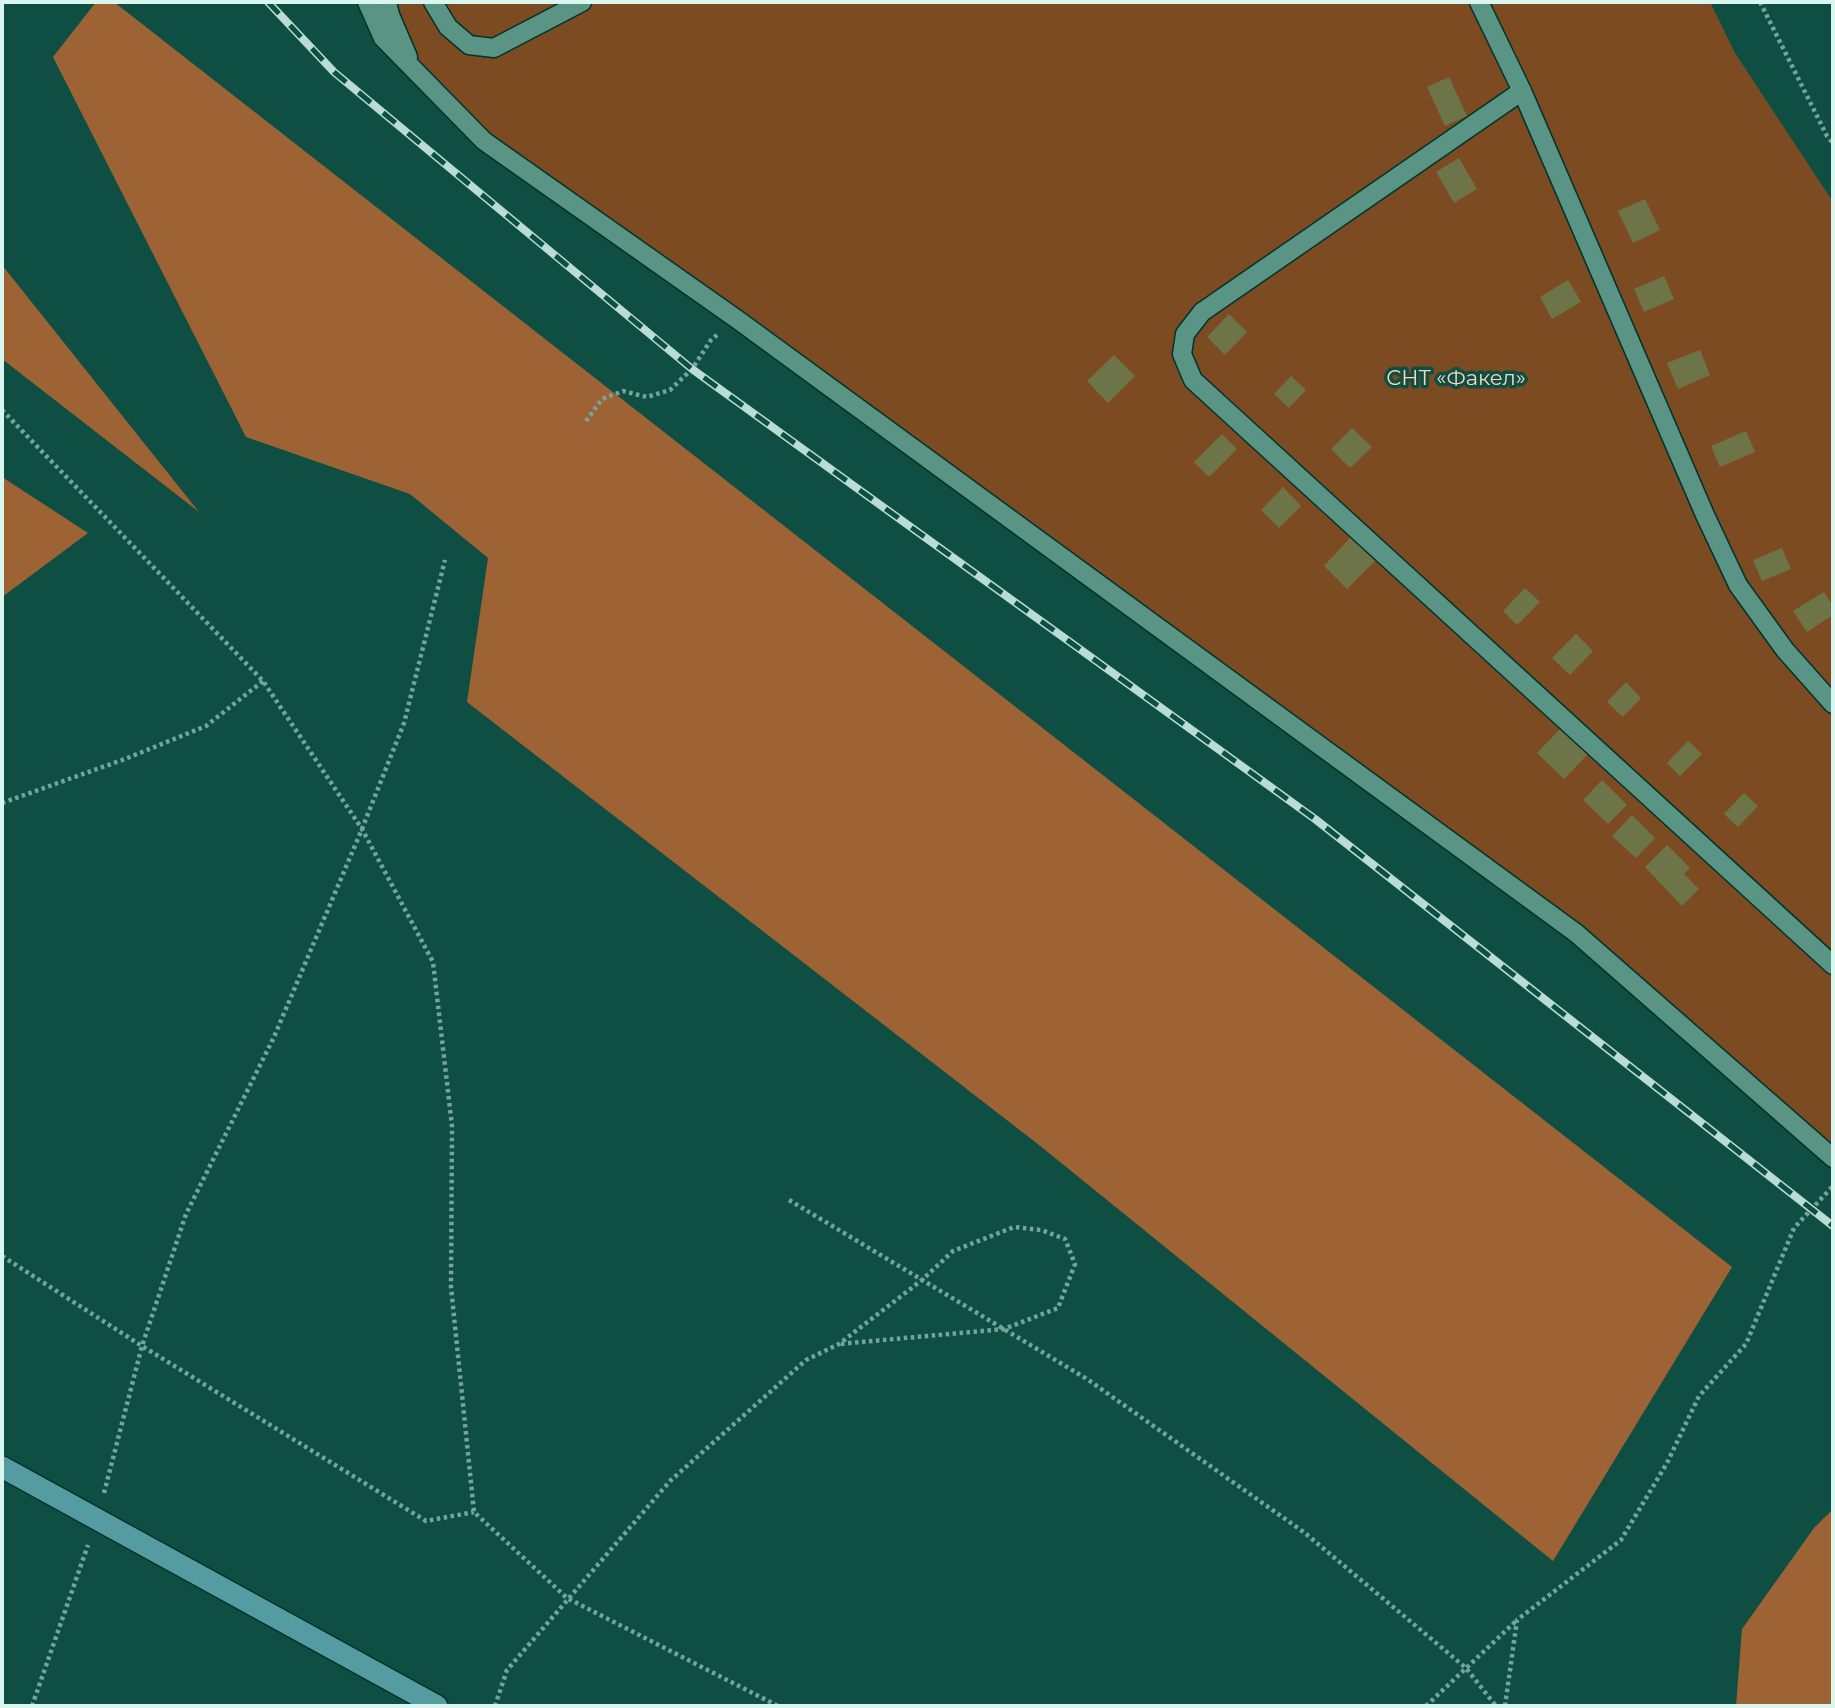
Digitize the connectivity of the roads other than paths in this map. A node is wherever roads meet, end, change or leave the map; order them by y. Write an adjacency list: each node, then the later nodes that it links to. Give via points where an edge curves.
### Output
1 (367, 2): 6 (lane, via 383,38)
2 (387, 2): 6 (lane)
3 (433, 2): 4 (lane, via 448,27 469,45 494,48)
4 (582, 2)
5 (1479, 2): 7 (lane)
6 (414, 70): 10 (lane, via 484,141 738,320 1576,933)
7 (1522, 91): 8 (lane, via 1738,585 1785,650); 9 (lane, via 1202,312 1185,334 1182,354 1193,380)
8 (1833, 704)
9 (1833, 965)
10 (1833, 1158)
11 (2, 1467): 12 (street)
12 (437, 1706)

